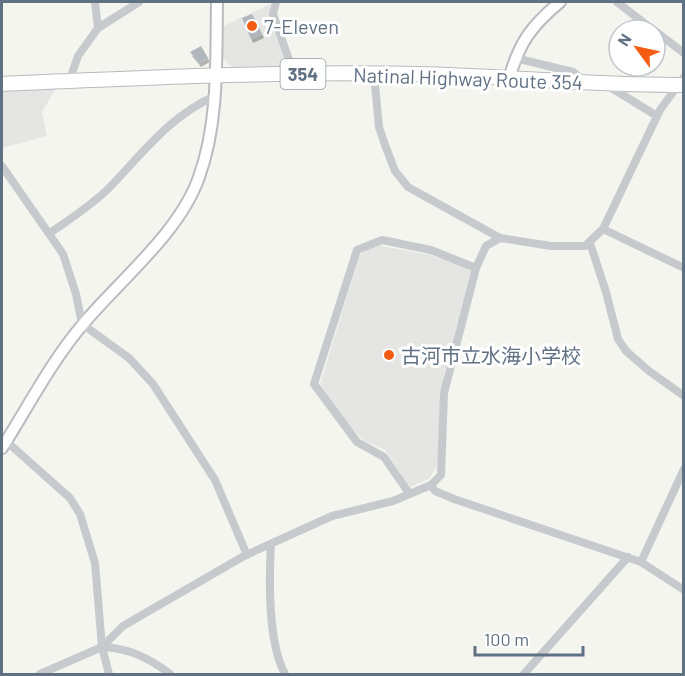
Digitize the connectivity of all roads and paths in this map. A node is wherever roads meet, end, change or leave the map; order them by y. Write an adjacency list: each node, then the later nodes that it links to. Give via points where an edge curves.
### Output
1 (95, 2): 8 (street)
2 (139, 2): 8 (street)
3 (218, 2): 12 (street)
4 (276, 2): 13 (street, via 273,14)
5 (560, 2): 11 (street, via 530,30)
6 (616, 2): 7 (street)
7 (637, 18)
8 (98, 27): 16 (street, via 78,56)
9 (667, 41): 10 (street)
10 (684, 53)
11 (515, 58): 15 (street); 18 (street, via 573,72)
12 (215, 74): 13 (highway, Natinal Highway Route 354 / 354); 16 (highway, Natinal Highway Route 354 / 354); 21 (street)
13 (294, 74): 14 (highway, Natinal Highway Route 354 / 354)
14 (374, 74): 15 (highway, Natinal Highway Route 354 / 354); 26 (street, via 379,128 395,171 408,187 433,203)
15 (509, 79): 18 (highway, Natinal Highway Route 354 / 354)
16 (69, 82): 19 (highway, Natinal Highway Route 354 / 354)
17 (681, 82): 20 (highway, Natinal Highway Route 354 / 354); 22 (street)
18 (586, 83): 20 (highway, Natinal Highway Route 354 / 354)
19 (2, 84)
20 (604, 84): 22 (street)
21 (213, 97): 25 (street, via 191,107 108,189); 30 (street, via 206,154 189,200)
22 (657, 116): 24 (street)
23 (2, 166): 25 (street)
24 (603, 229): 27 (street); 29 (street)
25 (50, 233): 30 (street, via 63,254)
26 (500, 238): 27 (street, via 551,246); 28 (street, via 486,246)
27 (590, 243): 31 (street, via 618,339 649,371)
28 (476, 268): 34 (street, via 444,393 441,475); 35 (street, via 431,250 382,240 357,250 314,384 357,442 384,457)
29 (684, 268)
30 (82, 324): 32 (street); 37 (street, via 129,358 153,384 215,480)
31 (684, 396)
32 (4, 445): 41 (street, via 70,498 80,514 95,563)
33 (684, 469): 39 (street)
34 (431, 485): 35 (street); 38 (street, via 435,491 454,499)
35 (409, 493): 36 (street, via 393,501 332,516)
36 (271, 544): 37 (street); 45 (street, via 273,621)
37 (247, 555): 41 (street, via 123,626)
38 (628, 557): 39 (street); 46 (street)
39 (641, 562): 40 (street)
40 (684, 590)
41 (102, 647): 42 (street); 43 (street); 44 (street, via 142,656)
42 (40, 675)
43 (109, 675)
44 (171, 675)
45 (285, 675)
46 (524, 675)

